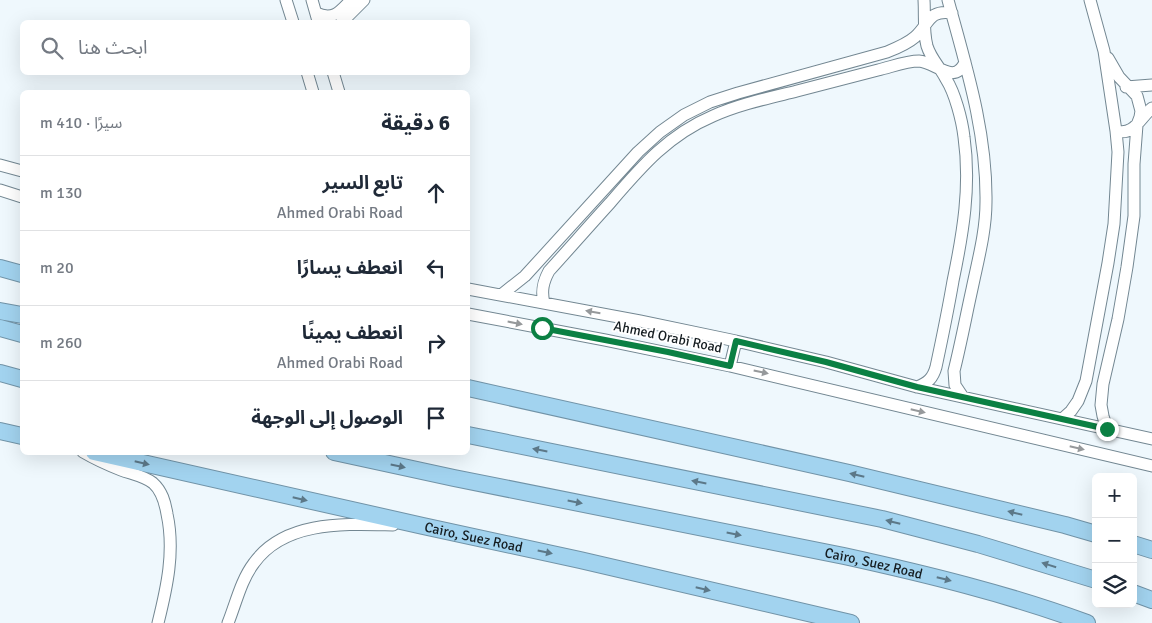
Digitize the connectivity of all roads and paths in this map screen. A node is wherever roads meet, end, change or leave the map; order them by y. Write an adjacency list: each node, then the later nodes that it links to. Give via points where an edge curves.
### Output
1 (286, 0): 10 (street)
2 (312, 0): 9 (street)
3 (350, 0): 9 (street, via 340,12)
4 (364, 0): 11 (street)
5 (924, 0): 12 (street)
6 (948, 0): 8 (street)
7 (1090, 0): 13 (street)
8 (952, 14): 12 (street, via 935,14); 15 (street)
9 (317, 18)
10 (291, 20)
11 (344, 20)
12 (925, 24): 14 (street, via 915,37); 17 (street, via 931,56)
13 (1104, 51): 21 (street, via 1119,77); 24 (street)
14 (887, 52): 16 (street, via 892,59); 32 (street, via 738,93 684,115 638,152)
15 (965, 62): 17 (street, via 956,72); 46 (street, via 982,136 986,203 984,237)
16 (891, 67): 17 (street, via 919,61); 34 (street, via 740,106 688,128 645,163)
17 (940, 69): 45 (street, via 955,99 964,136 966,201 963,233)
18 (308, 75): 22 (street)
19 (334, 75): 23 (street)
20 (1152, 85): 21 (street)
21 (1130, 87): 24 (street, via 1118,88); 26 (street, via 1140,104)
22 (312, 90)
23 (338, 90)
24 (1110, 95): 27 (street)
25 (1152, 108): 26 (street)
26 (1137, 125): 27 (street, via 1124,132); 51 (street, via 1134,216 1118,319)
27 (1116, 131): 50 (street, via 1114,224)
28 (0, 164): 29 (street)
29 (20, 170)
30 (0, 190): 31 (street)
31 (20, 195)
32 (535, 265): 34 (street); 37 (street)
33 (0, 268): 35 (highway)
34 (549, 271): 38 (street, via 542,287)
35 (20, 273)
36 (470, 289): 37 (street, Ahmed Orabi Road)
37 (502, 295): 38 (street, Ahmed Orabi Road)
38 (544, 303): 44 (street, Ahmed Orabi Road, one-way to 38)
39 (0, 311): 40 (highway)
40 (20, 314)
41 (470, 314): 47 (street, Ahmed Orabi Road, one-way to 47)
42 (0, 328): 43 (highway)
43 (20, 333)
44 (736, 341): 47 (street); 52 (street, Ahmed Orabi Road)
45 (939, 356): 46 (street); 52 (street, via 930,380)
46 (957, 359): 54 (street, via 954,378)
47 (730, 366): 64 (street, Ahmed Orabi Road, one-way to 64)
48 (0, 373): 49 (highway)
49 (20, 378)
50 (1086, 381): 51 (street); 55 (street, via 1078,401)
51 (1103, 384): 56 (street, via 1101,405)
52 (917, 387): 54 (street, Ahmed Orabi Road)
53 (470, 388): 66 (highway, one-way to 53, via 849,473)
54 (963, 397): 55 (street, Ahmed Orabi Road)
55 (1062, 419): 56 (street, Ahmed Orabi Road)
56 (1107, 429): 60 (street, Ahmed Orabi Road)
57 (0, 431): 59 (highway)
58 (470, 435): 69 (highway, one-way to 58, via 978,544 882,520)
59 (20, 436)
60 (1152, 440)
61 (89, 455): 72 (street, via 149,481 162,494 171,548 169,577)
62 (107, 455): 65 (highway, Cairo, Suez Road, one-way to 65)
63 (348, 455): 75 (highway, Cairo, Suez Road, one-way to 75, via 891,566 963,584)
64 (1152, 466)
65 (423, 526): 73 (street, via 353,524 291,534 270,546 253,563); 74 (highway, Cairo, Suez Road, one-way to 74)
66 (1092, 533)
67 (1137, 545): 68 (highway)
68 (1152, 550)
69 (1092, 579)
70 (1137, 594): 71 (highway)
71 (1152, 600)
72 (158, 623)
73 (228, 623)
74 (851, 623)
75 (1087, 623)

